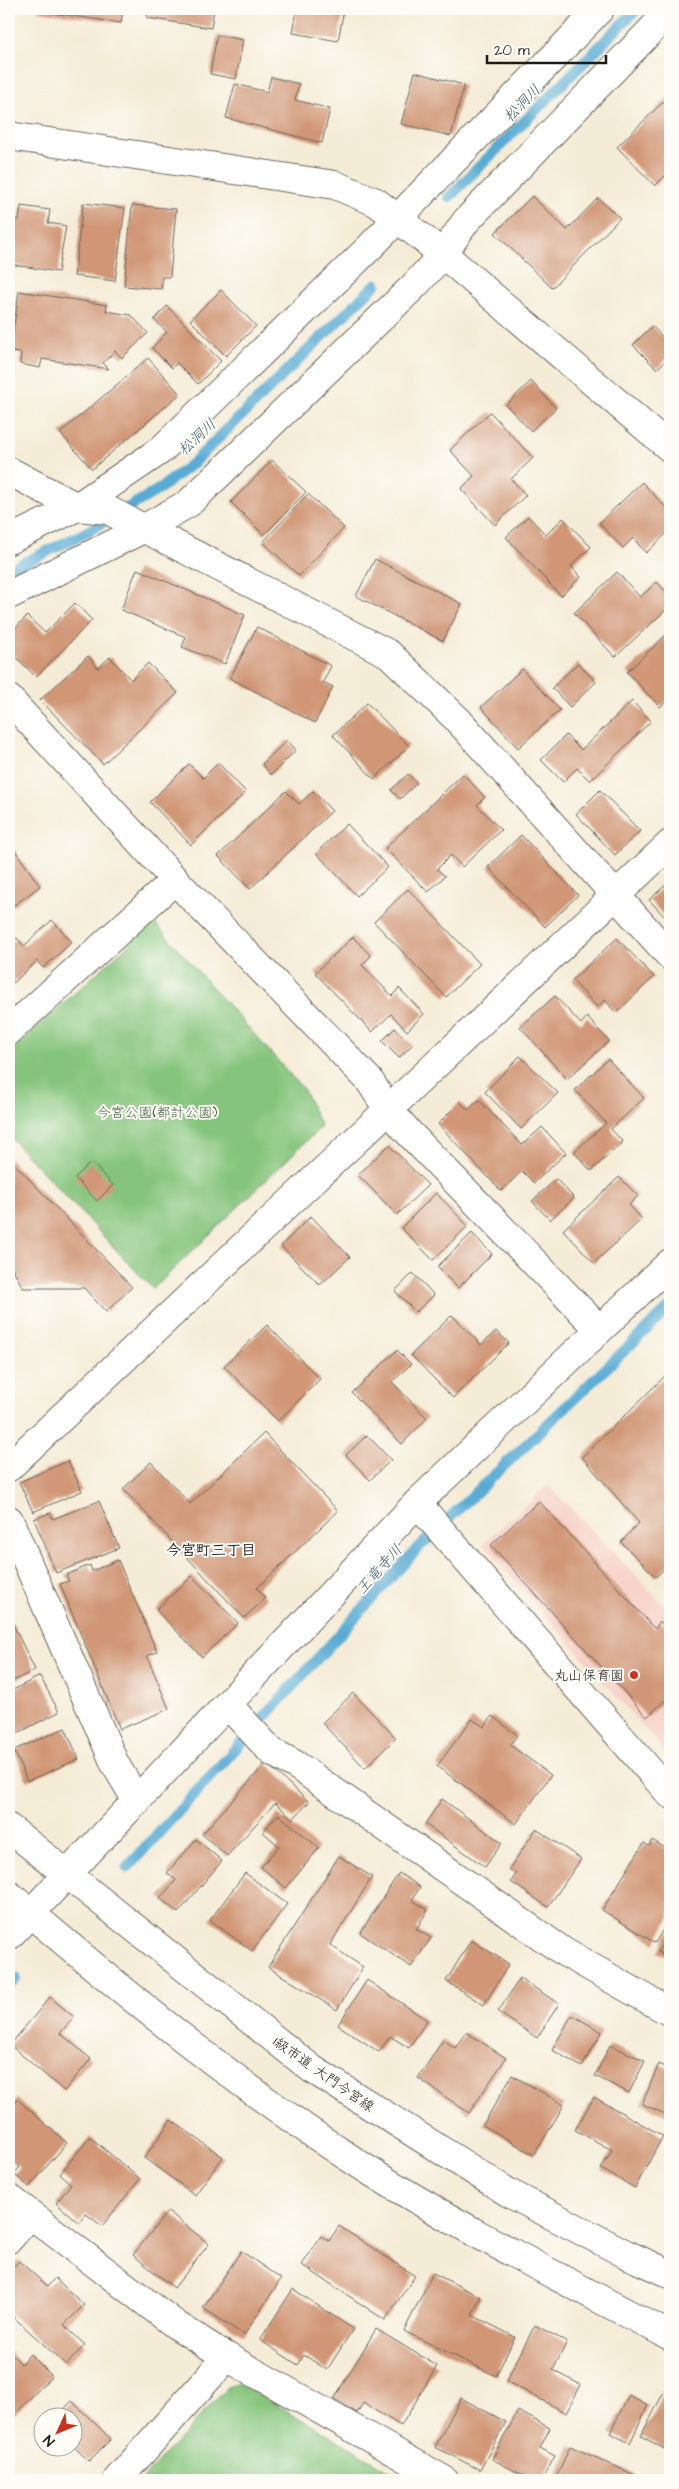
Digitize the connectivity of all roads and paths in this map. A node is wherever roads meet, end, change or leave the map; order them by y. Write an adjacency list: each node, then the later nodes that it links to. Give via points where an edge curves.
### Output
1 (600, 9): 4 (street)
2 (670, 11): 5 (street, via 466,221)
3 (9, 136): 4 (street, via 335,185 376,202)
4 (397, 219): 5 (street); 8 (street, via 161,450)
5 (443, 254): 6 (street); 9 (street, via 189,503)
6 (670, 447)
7 (9, 471): 8 (street)
8 (77, 507): 9 (street, via 108,510); 10 (street)
9 (138, 526): 11 (street); 15 (street, via 389,654 458,720)
10 (9, 540)
11 (9, 595)
12 (9, 700): 14 (street)
13 (670, 844): 15 (street)
14 (175, 880): 17 (street); 18 (street, via 369,1080)
15 (614, 894): 16 (street); 18 (street)
16 (670, 956)
17 (9, 1031)
18 (387, 1108): 20 (street); 21 (street)
19 (670, 1263): 20 (street)
20 (599, 1329): 22 (street)
21 (9, 1467)
22 (422, 1509): 24 (street); 25 (street)
23 (9, 1520): 26 (street, via 115,1764)
24 (233, 1710): 26 (street); 32 (street, via 272,1752 296,1765 564,1952)
25 (670, 1794)
26 (137, 1800): 28 (street)
27 (9, 1828): 28 (street, 1級市道 大門今宮線)
28 (67, 1874): 30 (street); 36 (street, 1級市道 大門今宮線, via 312,2069 509,2193)
29 (9, 1895): 30 (street)
30 (30, 1914): 31 (street); 37 (street, via 174,2032 275,2107 368,2170 501,2246)
31 (9, 1936)
32 (670, 2012)
33 (9, 2198): 34 (street)
34 (30, 2215): 35 (street); 38 (street, via 135,2296)
35 (9, 2239)
36 (670, 2274)
37 (670, 2336)
38 (227, 2357): 39 (street); 40 (street)
39 (118, 2480)
40 (444, 2480)

